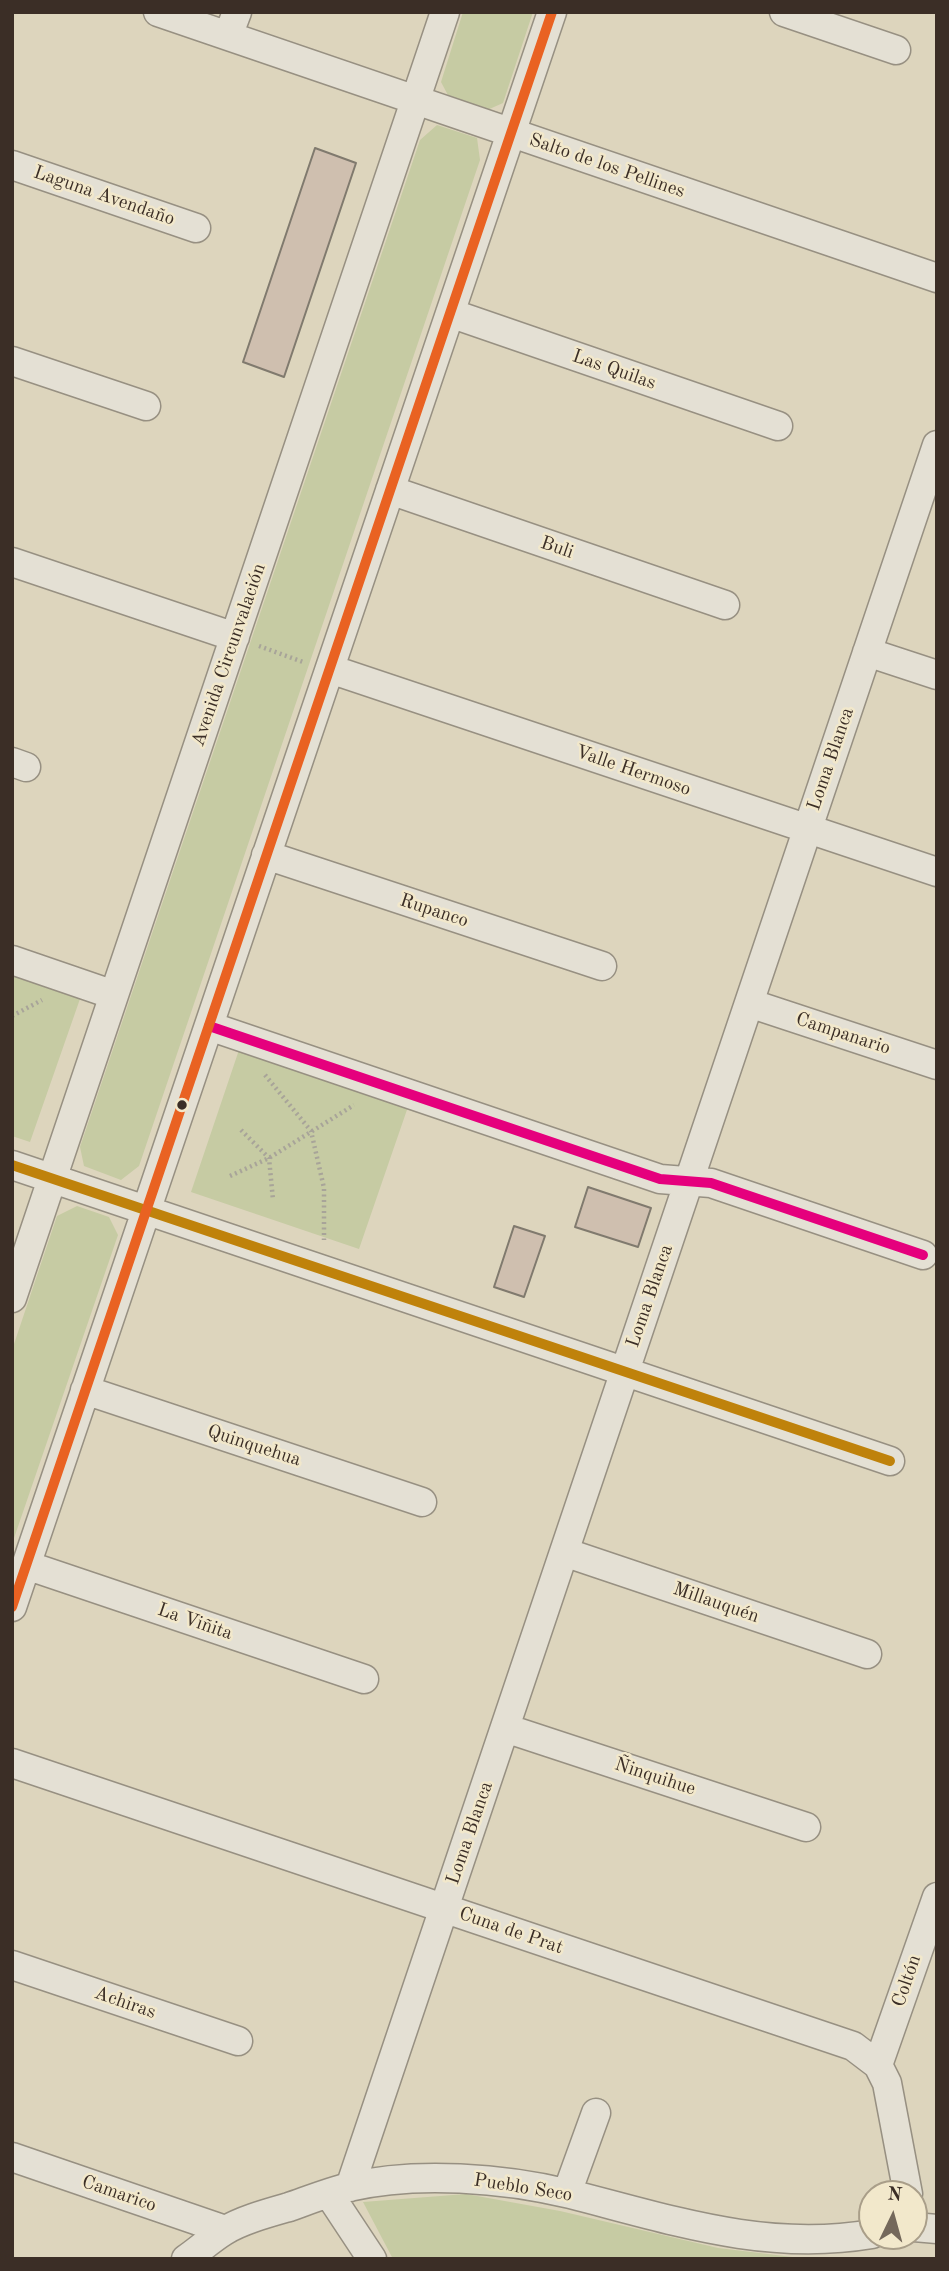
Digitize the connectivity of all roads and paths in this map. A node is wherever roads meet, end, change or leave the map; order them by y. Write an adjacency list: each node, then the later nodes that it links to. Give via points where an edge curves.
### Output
1 (158, 12): 5 (street, Salto de los Pellines)
2 (445, 12): 7 (street, Avenida Circunvalación)
3 (552, 12): 8 (street)
4 (784, 12): 6 (street)
5 (232, 24): 7 (street, Salto de los Pellines)
6 (896, 50)
7 (415, 100): 8 (street, Salto de los Pellines); 21 (street, Avenida Circunvalación)
8 (511, 133): 11 (street, Salto de los Pellines); 12 (street)
9 (12, 164): 10 (street, Laguna Avendaño)
10 (196, 228)
11 (937, 278)
12 (450, 313): 15 (street, Las Quilas); 18 (street)
13 (12, 361): 14 (street)
14 (146, 406)
15 (778, 426)
16 (937, 445): 17 (street, Loma Blanca)
17 (932, 477): 22 (street, Loma Blanca)
18 (390, 490): 20 (street, Buli); 23 (street)
19 (12, 562): 21 (street)
20 (725, 606)
21 (235, 637): 23 (path); 30 (street, Avenida Circunvalación)
22 (867, 652): 24 (street); 25 (street, Loma Blanca)
23 (330, 669): 25 (street, Valle Hermoso); 26 (street)
24 (937, 675)
25 (807, 830): 27 (street, Valle Hermoso); 31 (street, Loma Blanca)
26 (266, 855): 29 (street, Rupanco); 32 (street)
27 (937, 872)
28 (12, 960): 30 (street)
29 (602, 966)
30 (114, 995): 41 (street, Avenida Circunvalación)
31 (749, 1003): 34 (street, Campanario); 42 (street, Loma Blanca)
32 (209, 1026): 35 (street); 44 (street)
33 (255, 1065): 37 (path)
34 (937, 1065)
35 (387, 1086): 37 (path); 42 (street, via 660,1180)
36 (241, 1130): 38 (path)
37 (311, 1131): 38 (path); 46 (path, via 324,1188)
38 (269, 1158): 40 (path); 43 (path)
39 (12, 1165): 41 (street)
40 (230, 1176)
41 (53, 1178): 44 (street); 47 (street, Avenida Circunvalación)
42 (689, 1182): 45 (street, via 711,1183); 48 (street, Loma Blanca)
43 (273, 1200)
44 (147, 1210): 46 (street); 49 (street)
45 (923, 1255)
46 (323, 1269): 48 (street)
47 (12, 1298)
48 (625, 1371): 50 (street); 52 (street, Loma Blanca)
49 (85, 1390): 51 (street, Quinquehua); 53 (street)
50 (890, 1461)
51 (422, 1502)
52 (564, 1552): 55 (street, Millauquén); 57 (street, Loma Blanca)
53 (26, 1565): 54 (street); 56 (street, La Viñita)
54 (12, 1607)
55 (867, 1654)
56 (364, 1679)
57 (505, 1728): 59 (street, Ñinquihue); 61 (street, Loma Blanca)
58 (12, 1763): 61 (street, Cuna de Prat)
59 (806, 1827)
60 (937, 1896): 64 (street, Coltón)
61 (444, 1908): 64 (street, Cuna de Prat, via 853,2046); 68 (street, Loma Blanca)
62 (12, 1965): 63 (street, Achiras)
63 (238, 2042)
64 (878, 2065): 67 (street, via 889,2094)
65 (596, 2113): 69 (street)
66 (12, 2157): 70 (street, Camarico)
67 (905, 2180)
68 (340, 2190): 69 (street, Pueblo Seco, via 416,2179 468,2179); 70 (street, Pueblo Seco); 73 (street)
69 (567, 2193): 71 (street, Pueblo Seco, via 677,2223 748,2236 830,2241)
70 (225, 2230): 72 (street, Pueblo Seco)
71 (858, 2236)
72 (186, 2259)
73 (372, 2259)

